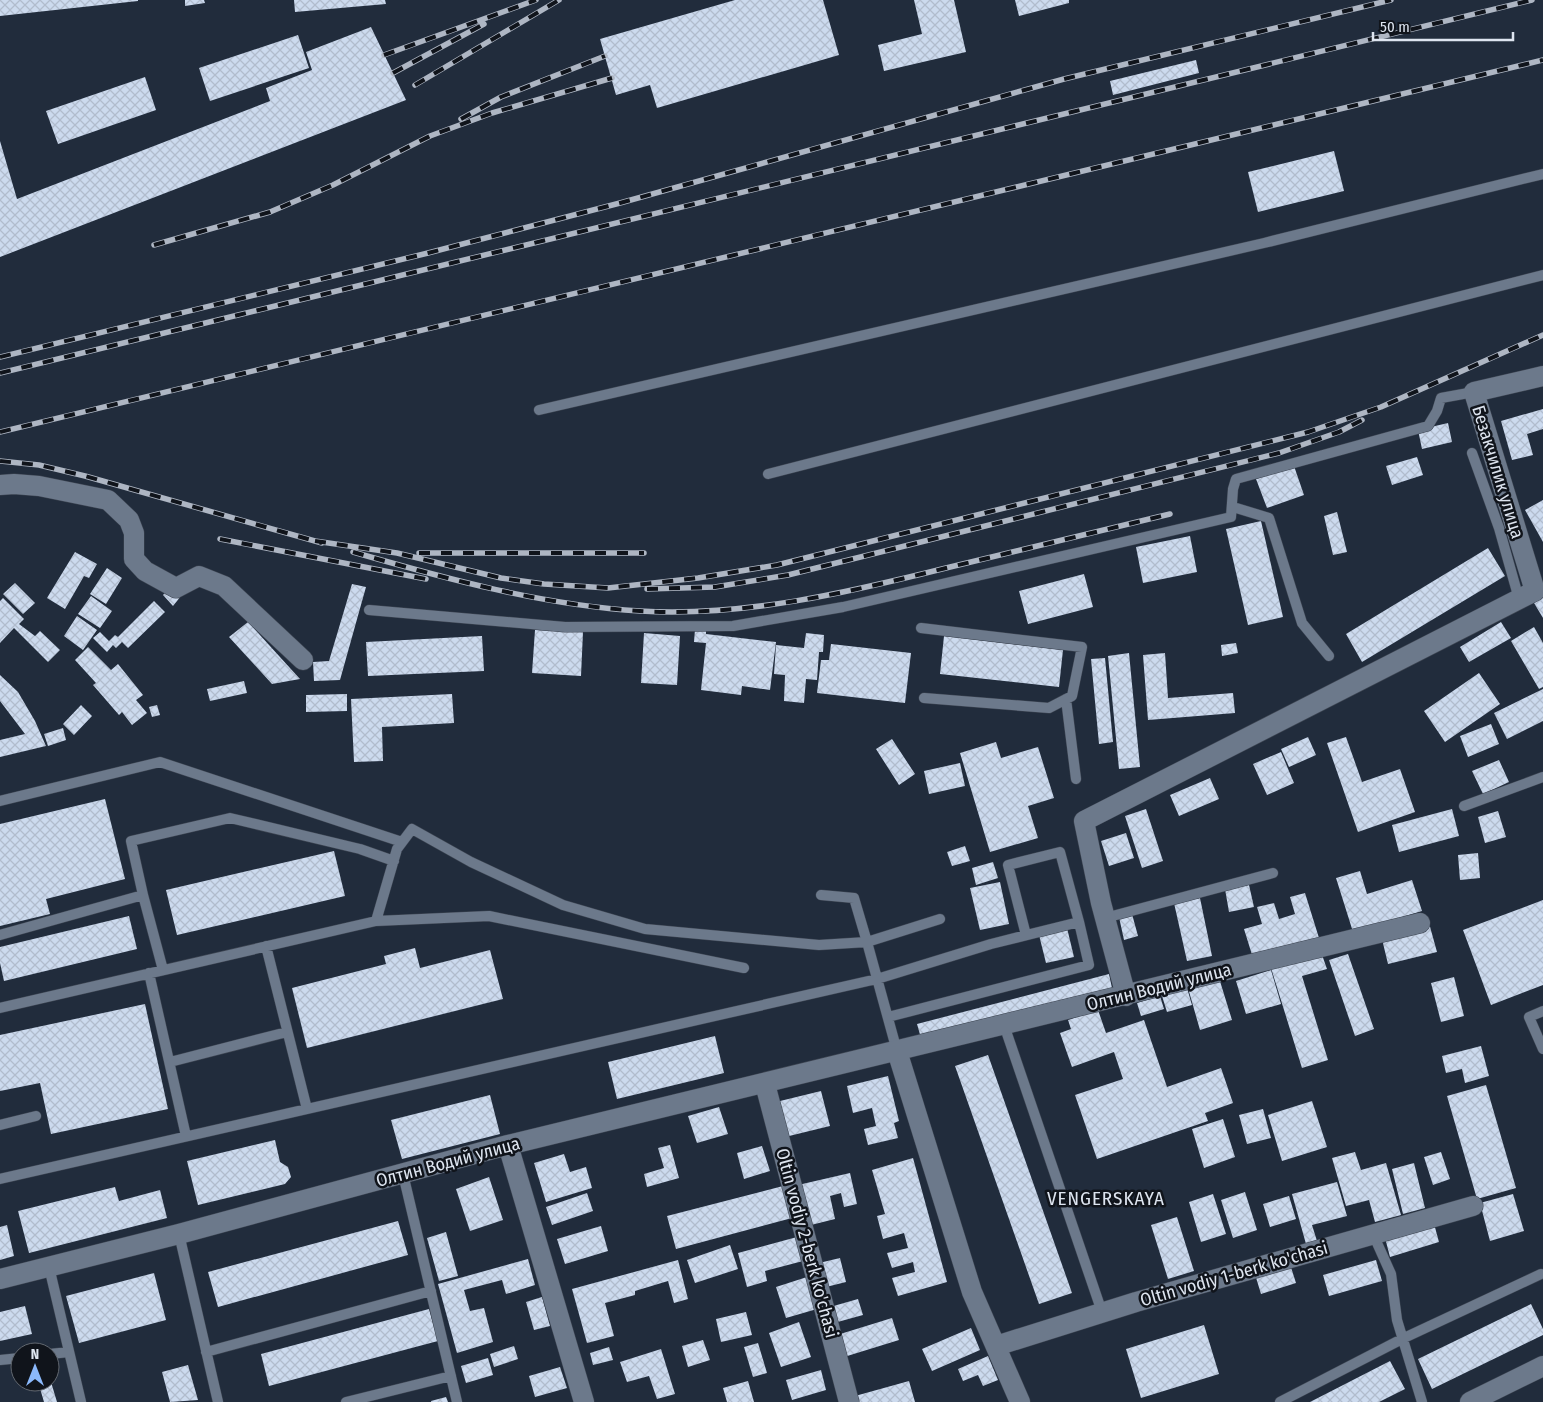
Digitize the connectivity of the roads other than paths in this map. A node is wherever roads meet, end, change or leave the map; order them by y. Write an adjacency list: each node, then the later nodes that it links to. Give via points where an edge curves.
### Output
1 (1543, 174): 5 (lane, via 1264,243)
2 (1543, 275): 7 (lane)
3 (1543, 376): 4 (street, Безакчилик улица)
4 (1474, 392): 9 (lane, via 1440,398 1438,411 1428,426 1236,479); 10 (street, Безакчилик улица)
5 (539, 410)
6 (1472, 453): 10 (lane)
7 (768, 474)
8 (0, 485): 14 (street, via 38,486 108,500 129,520 134,533 134,559 144,571 176,588 199,576 224,586)
9 (1233, 507): 11 (lane, via 1231,517 843,607 732,626 565,627); 13 (lane, via 1269,518 1302,623)
10 (1527, 595): 26 (street, via 1084,821)
11 (369, 610)
12 (920, 628): 16 (lane, via 1082,647 1072,696)
13 (1329, 656)
14 (303, 660)
15 (924, 698): 16 (lane, via 1050,708)
16 (1066, 700): 18 (lane)
17 (1543, 777): 20 (lane)
18 (1076, 779)
19 (0, 801): 21 (lane, via 160,762)
20 (1464, 806)
21 (402, 842): 22 (lane); 33 (lane, via 412,829 471,862 564,904 645,929 819,945)
22 (394, 861): 24 (lane, via 360,849 230,818 131,841); 28 (lane)
23 (1273, 874): 26 (lane)
24 (143, 895): 31 (lane); 36 (lane)
25 (821, 895): 33 (lane, via 854,898)
26 (1105, 918): 39 (street)
27 (940, 919): 33 (lane)
28 (376, 921): 34 (lane); 35 (lane, via 489,916)
29 (1078, 922): 32 (lane); 32 (lane, via 1060,852 1008,865); 42 (lane, via 1089,965)
30 (1420, 924): 39 (street, Олтин Водий улица)
31 (0, 935)
32 (1026, 935): 38 (lane)
33 (867, 942): 38 (lane)
34 (266, 946): 36 (lane); 44 (lane)
35 (744, 968)
36 (163, 970): 37 (lane)
37 (149, 974): 40 (lane); 47 (lane)
38 (877, 979): 42 (lane); 49 (lane)
39 (1126, 996): 43 (street, Олтин Водий улица)
40 (0, 1008)
41 (1543, 1011): 45 (lane, via 1529,1017)
42 (888, 1017): 46 (lane)
43 (1004, 1025): 46 (street, Олтин Водий улица); 63 (lane)
44 (287, 1032): 47 (lane); 49 (lane)
45 (1543, 1049)
46 (897, 1052): 48 (street, Олтин Водий улица); 65 (street, via 972,1292)
47 (170, 1062): 52 (lane)
48 (765, 1084): 53 (street, Олтин Водий улица); 76 (street, Oltin vodiy 2-berk ko'chasi)
49 (307, 1109): 52 (lane)
50 (36, 1116): 51 (lane)
51 (0, 1125)
52 (186, 1136): 55 (lane)
53 (508, 1145): 54 (street, Олтин Водий улица); 75 (street)
54 (403, 1174): 57 (street, Олтин Водий улица); 62 (lane)
55 (0, 1179)
56 (1473, 1206): 58 (street, Oltin vodiy 1-berk ko'chasi)
57 (179, 1234): 59 (street, Олтин Водий улица); 67 (lane)
58 (1373, 1234): 63 (street, Oltin vodiy 1-berk ko'chasi); 64 (lane, via 1391,1274 1397,1320)
59 (49, 1267): 61 (street, Олтин Водий улица); 66 (lane)
60 (1541, 1274): 64 (lane)
61 (0, 1279)
62 (431, 1291): 67 (lane); 70 (lane)
63 (1102, 1312): 65 (street, Oltin vodiy 1-berk ko'chasi)
64 (1404, 1338): 78 (lane); 79 (lane)
65 (996, 1346): 77 (street)
66 (69, 1352): 68 (lane); 71 (lane)
67 (206, 1352): 72 (lane)
68 (60, 1353)
69 (1543, 1366): 80 (street)
70 (451, 1376): 73 (lane); 74 (lane)
71 (81, 1402)
72 (218, 1402)
73 (346, 1402)
74 (457, 1402)
75 (584, 1402)
76 (849, 1402)
77 (1020, 1402)
78 (1280, 1402)
79 (1422, 1402)
80 (1470, 1402)

